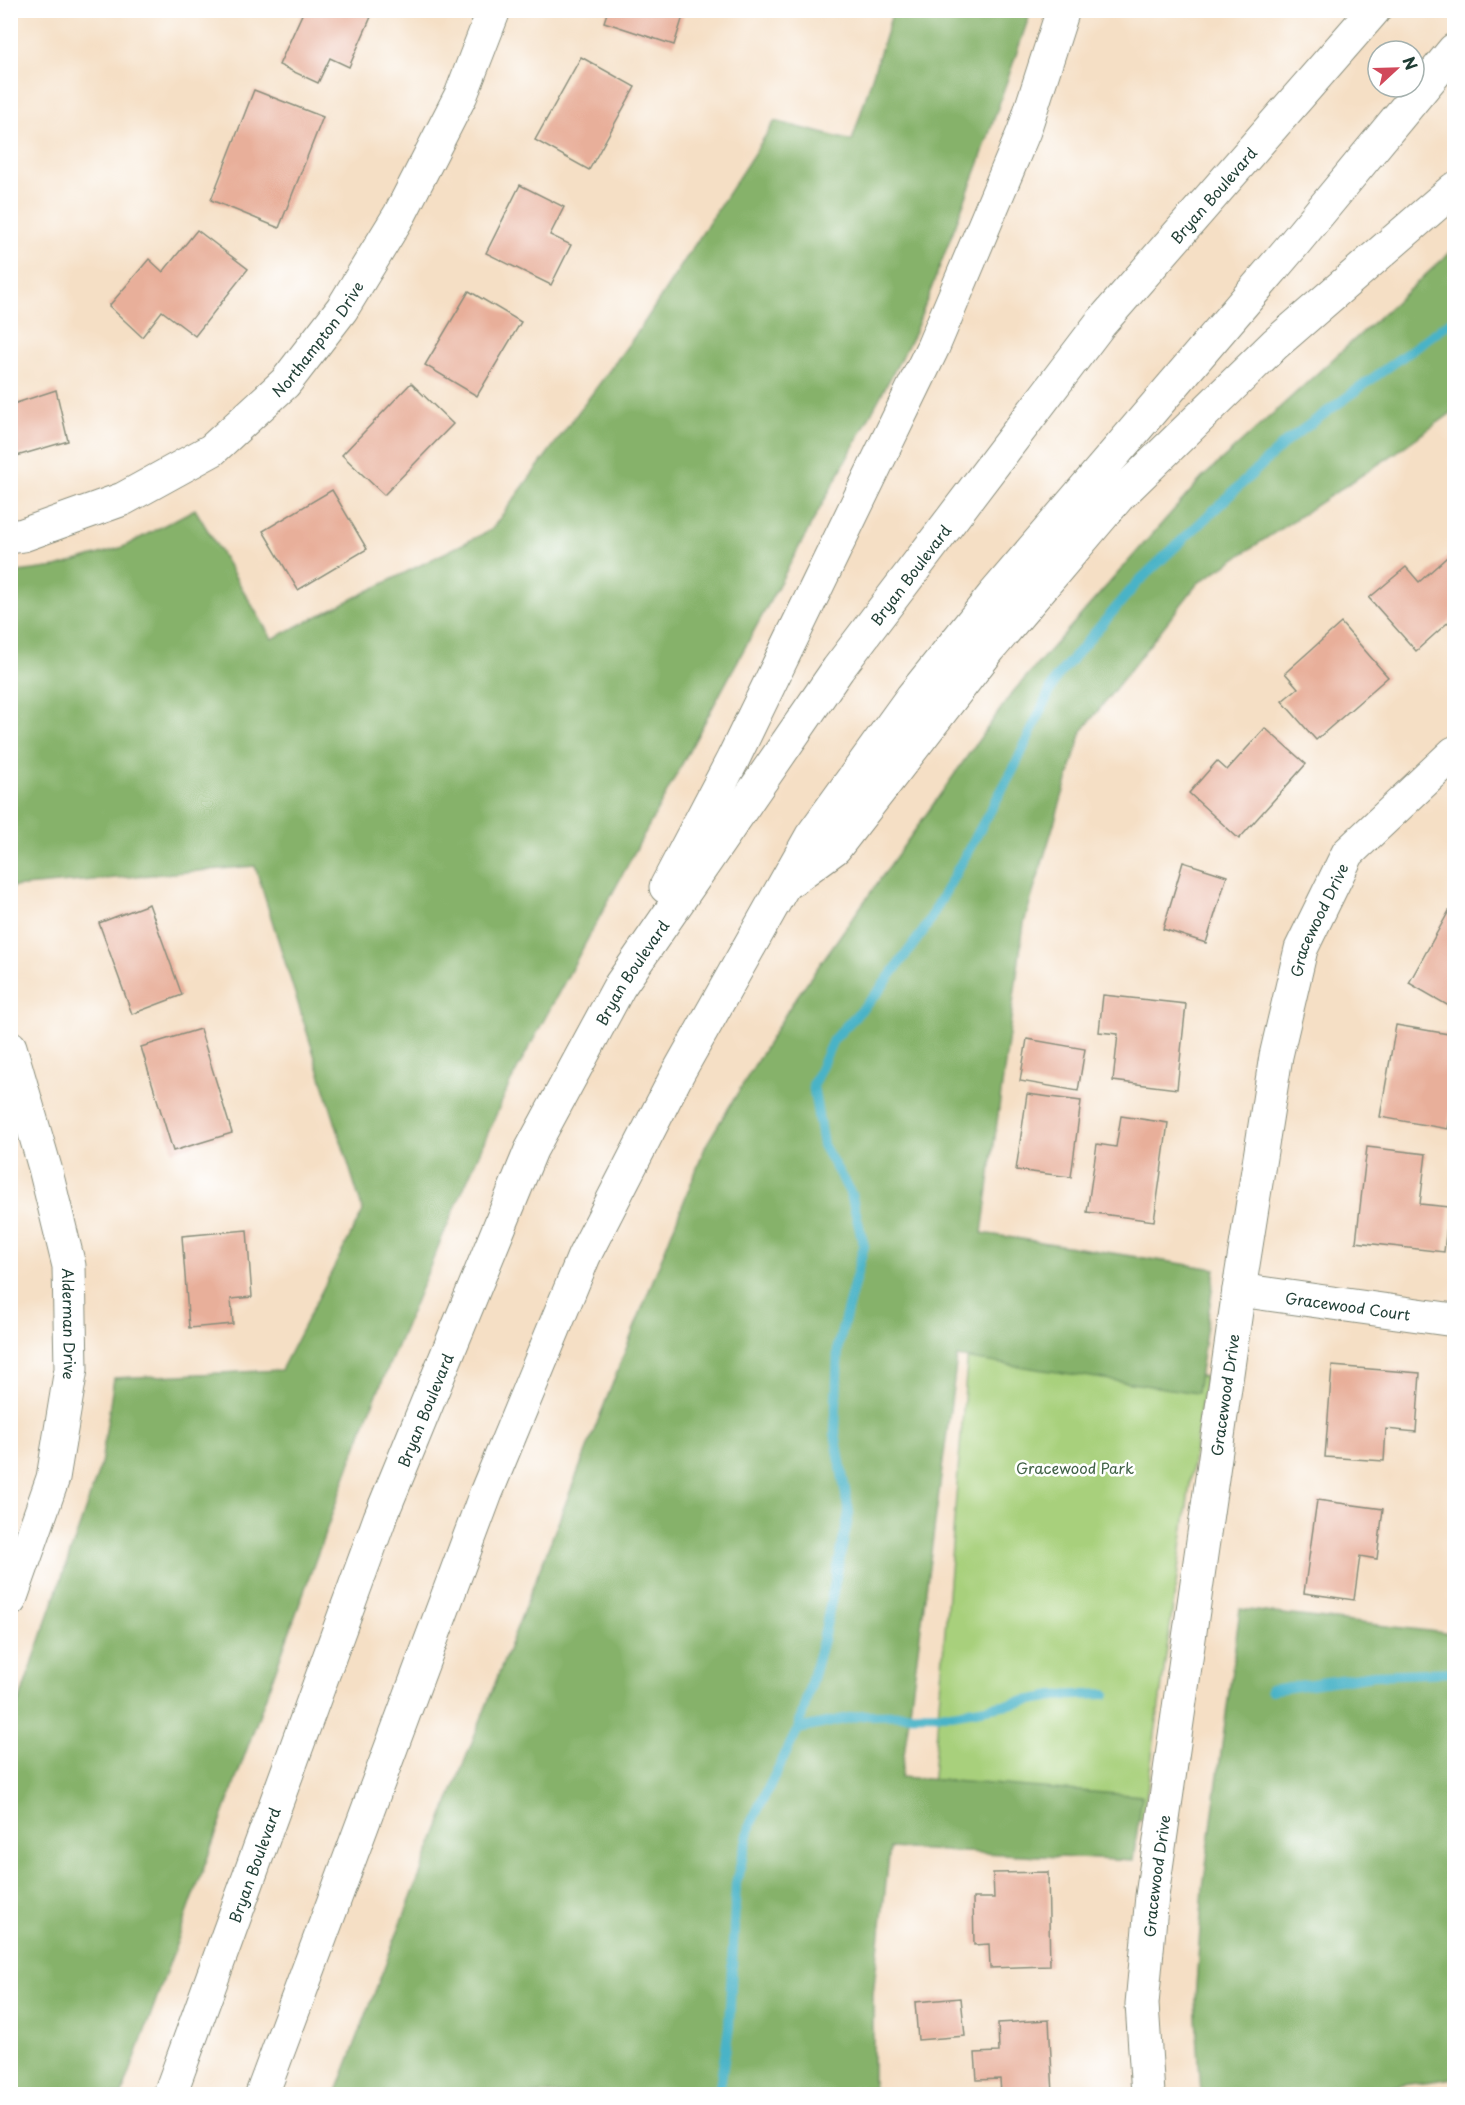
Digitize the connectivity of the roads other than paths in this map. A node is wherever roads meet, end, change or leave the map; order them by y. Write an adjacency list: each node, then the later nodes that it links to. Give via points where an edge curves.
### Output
1 (494, 10): 6 (main road, Northampton Drive, via 461,95 400,214 342,309 285,383 212,450 123,499)
2 (1064, 10): 9 (main road, via 1024,132 933,347)
3 (1374, 10): 9 (main road, Bryan Boulevard, via 1100,324 838,669)
4 (1455, 50): 8 (main road, via 993,596 927,678 811,837)
5 (1455, 189): 8 (main road, via 1275,344 1118,497 990,648 835,848)
6 (10, 537)
7 (1455, 753): 11 (main road, Gracewood Drive, via 1348,854 1301,949 1276,1056)
8 (782, 886): 15 (main road, via 678,1072 584,1257 486,1493)
9 (619, 987): 14 (main road, Bryan Boulevard, via 531,1150 380,1518)
10 (10, 1047): 13 (main road, Alderman Drive, via 69,1266 71,1370 53,1478)
11 (1239, 1290): 12 (main road, Gracewood Court); 16 (main road, Gracewood Drive, via 1152,1896 1142,2004)
12 (1455, 1320)
13 (10, 1600)
14 (170, 2094)
15 (262, 2094)
16 (1148, 2094)

